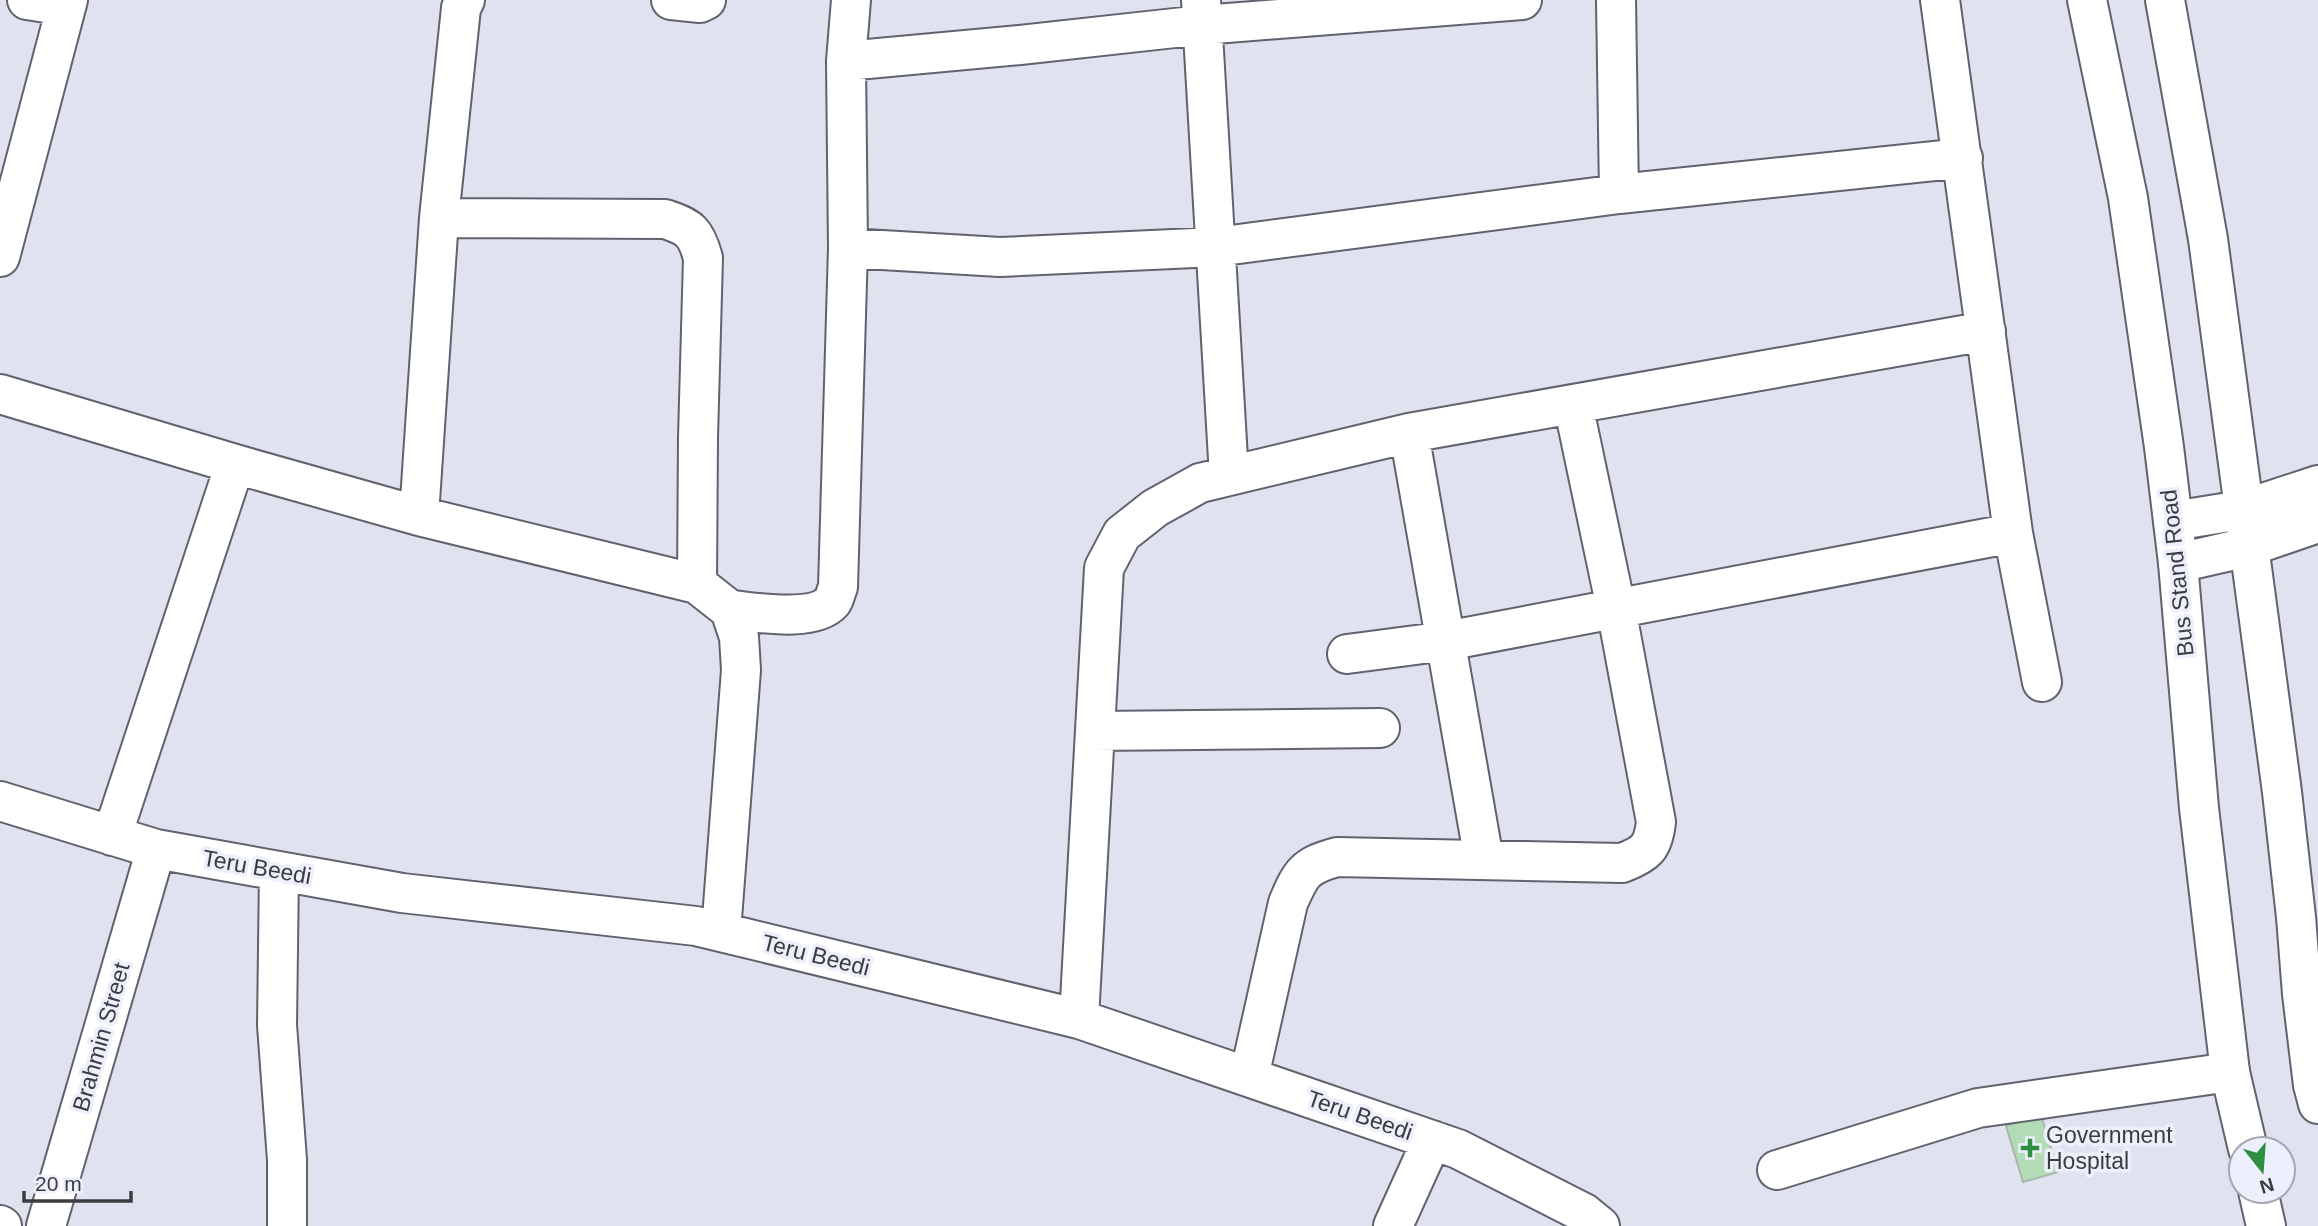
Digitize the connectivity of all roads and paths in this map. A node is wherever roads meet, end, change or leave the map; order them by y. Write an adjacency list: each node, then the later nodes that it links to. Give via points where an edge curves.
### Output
1 (27, 0): 11 (main road)
2 (465, 0): 16 (main road)
3 (671, 0): 4 (main road, via 700,4)
4 (706, 0)
5 (850, 0): 13 (main road)
6 (1522, 0): 12 (main road)
7 (1616, 0): 15 (main road)
8 (1940, 0): 14 (main road)
9 (2087, 0): 29 (main road, Bus Stand Road, via 2128,198)
10 (2165, 0): 27 (main road, via 2208,239)
11 (66, 3): 19 (main road)
12 (1201, 12): 13 (main road, via 1020,46); 17 (main road)
13 (846, 61): 18 (main road)
14 (1963, 158): 15 (main road); 20 (main road)
15 (1619, 194): 17 (main road)
16 (439, 218): 28 (main road); 34 (main road, via 665,219 698,238 703,258)
17 (1216, 247): 18 (main road, via 1000,257); 25 (main road)
18 (848, 248): 36 (main road, via 838,587 833,601 819,612 793,615)
19 (0, 257)
20 (1986, 331): 22 (main road); 31 (main road)
21 (0, 394): 24 (main road)
22 (1573, 404): 23 (main road); 35 (main road)
23 (1409, 433): 25 (main road); 37 (main road)
24 (235, 464): 28 (main road); 43 (main road)
25 (1229, 476): 41 (main road, via 1200,484 1155,508 1122,534 1104,568)
26 (2318, 485): 27 (main road)
27 (2242, 510): 29 (main road); 32 (main road)
28 (419, 516): 34 (main road)
29 (2173, 522): 33 (main road, Bus Stand Road)
30 (2318, 523): 32 (main road)
31 (2013, 533): 35 (main road); 39 (main road)
32 (2248, 547): 33 (main road); 51 (main road)
33 (2178, 564): 49 (main road, Bus Stand Road, via 2199,808)
34 (697, 584): 36 (main road)
35 (1616, 608): 37 (main road); 45 (main road, via 1656,822 1654,839 1643,855 1622,863)
36 (730, 610): 47 (main road, via 739,637 741,670)
37 (1446, 641): 38 (main road); 45 (main road)
38 (1347, 654)
39 (2042, 682)
40 (1380, 728): 41 (main road)
41 (1095, 731): 48 (main road)
42 (0, 801): 43 (main road, Teru Beedi)
43 (112, 836): 44 (main road, Teru Beedi)
44 (156, 849): 46 (main road, Teru Beedi); 56 (main road, Brahmin Street)
45 (1484, 860): 50 (main road, via 1337,857 1317,863 1299,877 1288,903)
46 (279, 871): 47 (main road, Teru Beedi, via 402,893); 57 (main road, via 278,1026)
47 (721, 932): 48 (main road, Teru Beedi)
48 (1079, 1019): 50 (main road, Teru Beedi)
49 (2230, 1072): 52 (main road, Bus Stand Road); 54 (main road, via 1978,1108)
50 (1249, 1077): 53 (main road, Teru Beedi)
51 (2318, 1104)
52 (2245, 1135)
53 (1432, 1140): 58 (main road); 59 (main road, Teru Beedi, via 1481,1160 1584,1213)
54 (1777, 1170)
55 (2261, 1205): 60 (main road)
56 (46, 1226)
57 (287, 1226)
58 (1393, 1226)
59 (1600, 1226)
60 (2266, 1226)

